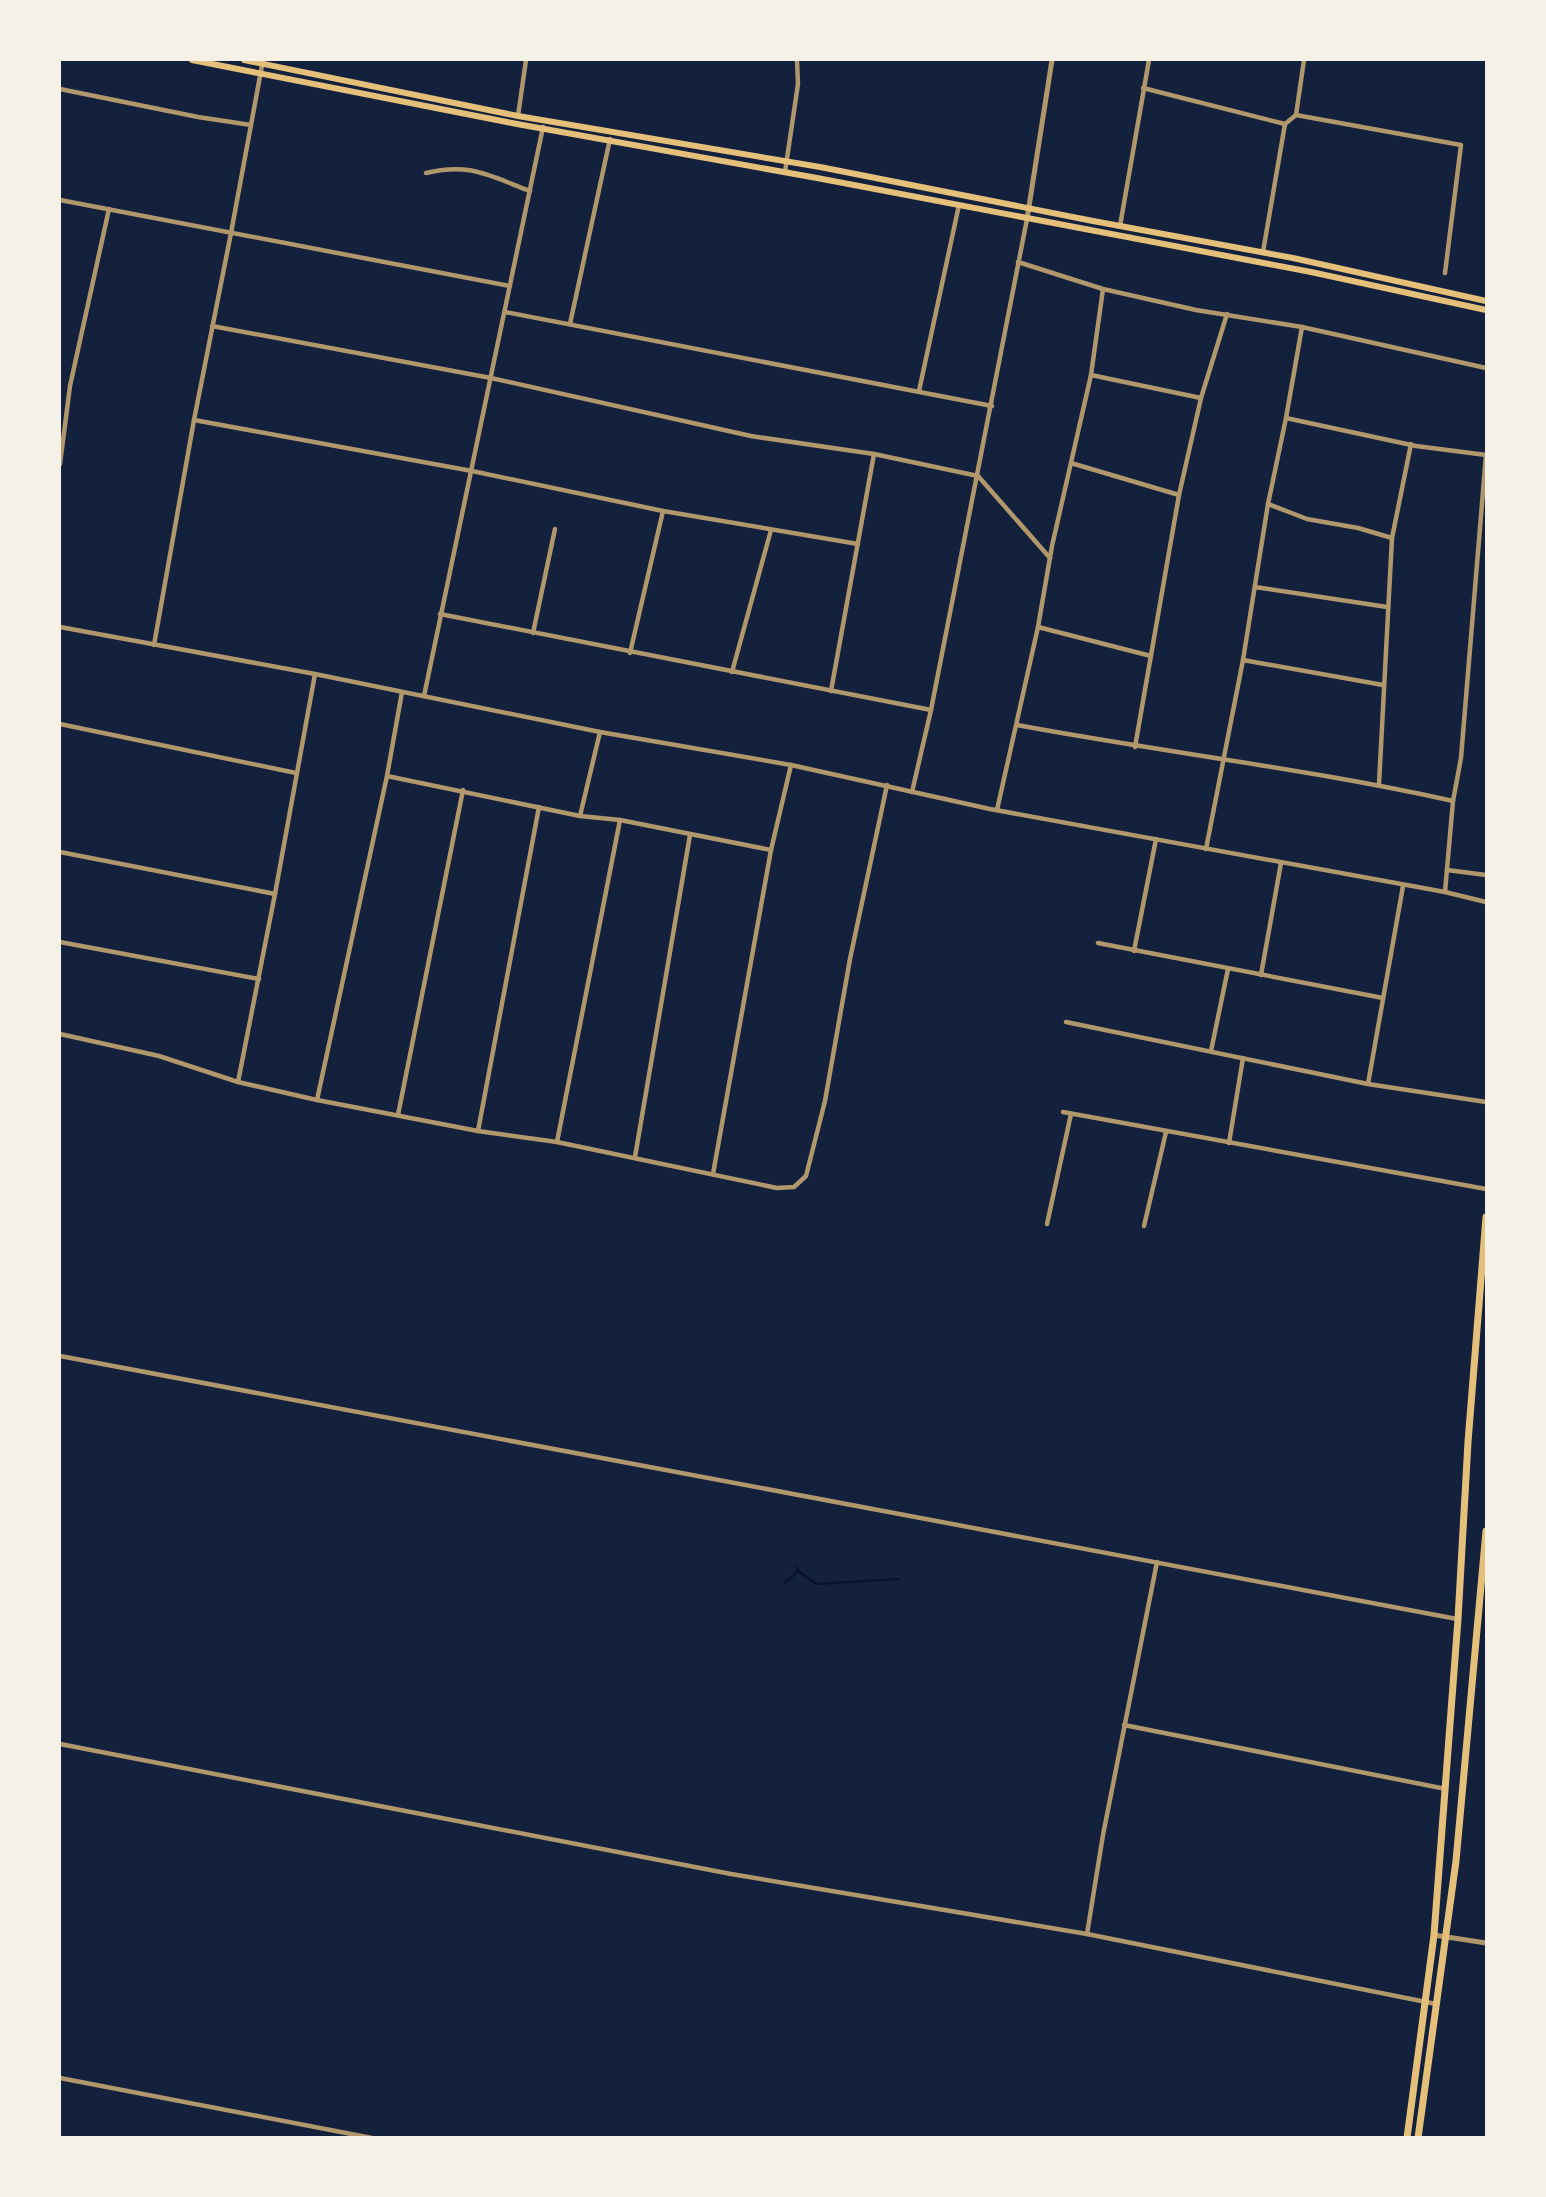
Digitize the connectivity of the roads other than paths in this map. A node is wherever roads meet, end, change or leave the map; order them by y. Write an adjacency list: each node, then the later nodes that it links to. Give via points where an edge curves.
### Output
1 (192, 60): 9 (main road)
2 (244, 60): 8 (main road)
3 (526, 60): 13 (street)
4 (797, 60): 20 (street)
5 (1052, 60): 26 (street)
6 (1149, 60): 10 (street)
7 (1304, 60): 12 (street)
8 (262, 61): 9 (street); 13 (main road)
9 (260, 73): 16 (street); 17 (main road)
10 (1143, 88): 15 (street); 29 (street)
11 (60, 89): 16 (street)
12 (1296, 115): 15 (street); 33 (street, via 1461,145)
13 (518, 116): 14 (main road)
14 (544, 120): 17 (street); 18 (main road)
15 (1285, 124): 31 (street)
16 (251, 125): 30 (street)
17 (543, 129): 19 (main road); 23 (street)
18 (612, 131): 19 (street); 20 (main road)
19 (610, 141): 21 (main road); 40 (street)
20 (786, 161): 21 (street); 26 (main road)
21 (785, 172): 25 (main road)
22 (426, 173): 23 (street, via 460,167)
23 (530, 191): 34 (street)
24 (60, 200): 27 (street)
25 (959, 205): 28 (main road); 46 (street)
26 (1029, 208): 28 (street); 29 (main road)
27 (109, 209): 30 (street); 55 (street, via 71,386)
28 (1027, 219): 32 (street); 37 (main road)
29 (1120, 226): 31 (main road)
30 (232, 233): 34 (street); 41 (street)
31 (1263, 252): 36 (main road)
32 (1018, 262): 35 (street); 48 (street)
33 (1445, 273)
34 (510, 286): 38 (street)
35 (1103, 289): 39 (street); 44 (street)
36 (1486, 300)
37 (1486, 310)
38 (505, 312): 40 (street); 45 (street)
39 (1227, 314): 42 (street); 47 (street)
40 (570, 324): 46 (street)
41 (212, 326): 45 (street); 50 (street)
42 (1302, 327): 43 (street); 49 (street)
43 (1486, 368)
44 (1091, 374): 47 (street); 54 (street)
45 (491, 379): 52 (street, via 751,436); 56 (street)
46 (919, 391): 48 (street)
47 (1201, 398): 58 (street)
48 (992, 406): 57 (street)
49 (1286, 418): 51 (street); 59 (street)
50 (194, 420): 56 (street); 72 (street)
51 (1412, 444): 53 (street); 63 (street)
52 (874, 454): 57 (street); 64 (street)
53 (1486, 455): 95 (street, via 1461,758)
54 (1070, 463): 58 (street); 65 (street)
55 (60, 464)
56 (472, 471): 60 (street); 68 (street)
57 (978, 476): 65 (street); 82 (street)
58 (1179, 495): 74 (street)
59 (1268, 504): 63 (street, via 1307,519); 66 (street)
60 (663, 511): 62 (street); 73 (street)
61 (555, 529): 71 (street)
62 (772, 530): 64 (street); 76 (street)
63 (1392, 538): 67 (street)
64 (858, 544): 79 (street)
65 (1050, 558): 70 (street)
66 (1255, 587): 67 (street); 75 (street)
67 (1387, 607): 78 (street)
68 (440, 614): 71 (street); 81 (street)
69 (60, 627): 72 (street)
70 (1038, 627): 74 (street); 84 (street)
71 (533, 633): 73 (street)
72 (154, 645): 77 (street)
73 (630, 653): 76 (street)
74 (1150, 656): 86 (street)
75 (1243, 660): 78 (street); 87 (street)
76 (732, 672): 79 (street)
77 (315, 674): 80 (street); 89 (street)
78 (1383, 685): 91 (street)
79 (831, 691): 82 (street)
80 (402, 692): 81 (street); 90 (street)
81 (424, 696): 85 (street)
82 (931, 710): 94 (street)
83 (60, 723): 89 (street)
84 (1017, 725): 86 (street); 97 (street)
85 (600, 732): 88 (street); 98 (street)
86 (1135, 747): 87 (street)
87 (1222, 760): 91 (street); 102 (street)
88 (791, 765): 92 (street); 103 (street)
89 (296, 773): 110 (street)
90 (387, 776): 93 (street); 125 (street)
91 (1379, 784): 95 (street)
92 (887, 785): 94 (street); 135 (street, via 806,1176 794,1187 777,1188)
93 (463, 790): 96 (street); 129 (street)
94 (912, 792): 97 (street)
95 (1453, 801): 106 (street)
96 (539, 807): 98 (street); 130 (street)
97 (997, 810): 101 (street)
98 (580, 816): 99 (street)
99 (620, 820): 100 (street); 132 (street)
100 (690, 835): 103 (street); 134 (street)
101 (1156, 839): 102 (street); 114 (street)
102 (1206, 849): 105 (street)
103 (771, 850): 135 (street)
104 (60, 852): 110 (street)
105 (1281, 863): 108 (street); 116 (street)
106 (1447, 870): 107 (street); 109 (street)
107 (1486, 875)
108 (1403, 886): 109 (street); 118 (street)
109 (1445, 892): 111 (street)
110 (275, 894): 117 (street)
111 (1486, 902)
112 (60, 942): 117 (street)
113 (1098, 943): 114 (street)
114 (1134, 951): 115 (street)
115 (1228, 969): 116 (street); 121 (street)
116 (1261, 975): 118 (street)
117 (259, 979): 123 (street)
118 (1383, 998): 124 (street)
119 (1066, 1022): 121 (street)
120 (60, 1034): 123 (street, via 159,1056)
121 (1211, 1051): 122 (street)
122 (1243, 1058): 124 (street); 133 (street)
123 (238, 1082): 125 (street)
124 (1368, 1084): 126 (street)
125 (317, 1100): 129 (street)
126 (1486, 1102)
127 (1063, 1112): 128 (street)
128 (1070, 1114): 131 (street); 138 (street)
129 (398, 1115): 130 (street)
130 (478, 1131): 132 (street)
131 (1166, 1132): 133 (street); 139 (street)
132 (558, 1142): 134 (street)
133 (1229, 1143): 136 (street)
134 (635, 1157): 135 (street)
135 (713, 1174)
136 (1486, 1189)
137 (1486, 1217): 144 (main road)
138 (1047, 1224)
139 (1144, 1226)
140 (60, 1356): 142 (street)
141 (1486, 1531): 143 (main road)
142 (1157, 1562): 144 (street); 145 (street)
143 (1484, 1587): 150 (main road)
144 (1458, 1619): 147 (main road)
145 (1124, 1725): 147 (street); 148 (street)
146 (60, 1744): 148 (street, via 731,1874)
147 (1446, 1789): 149 (main road)
148 (1087, 1934): 152 (street)
149 (1434, 1935): 150 (street); 152 (main road)
150 (1447, 1937): 151 (street); 153 (main road)
151 (1486, 1943)
152 (1426, 2002): 153 (street); 156 (main road)
153 (1437, 2004): 157 (main road)
154 (60, 2078): 155 (street)
155 (372, 2137)
156 (1407, 2137)
157 (1418, 2137)

